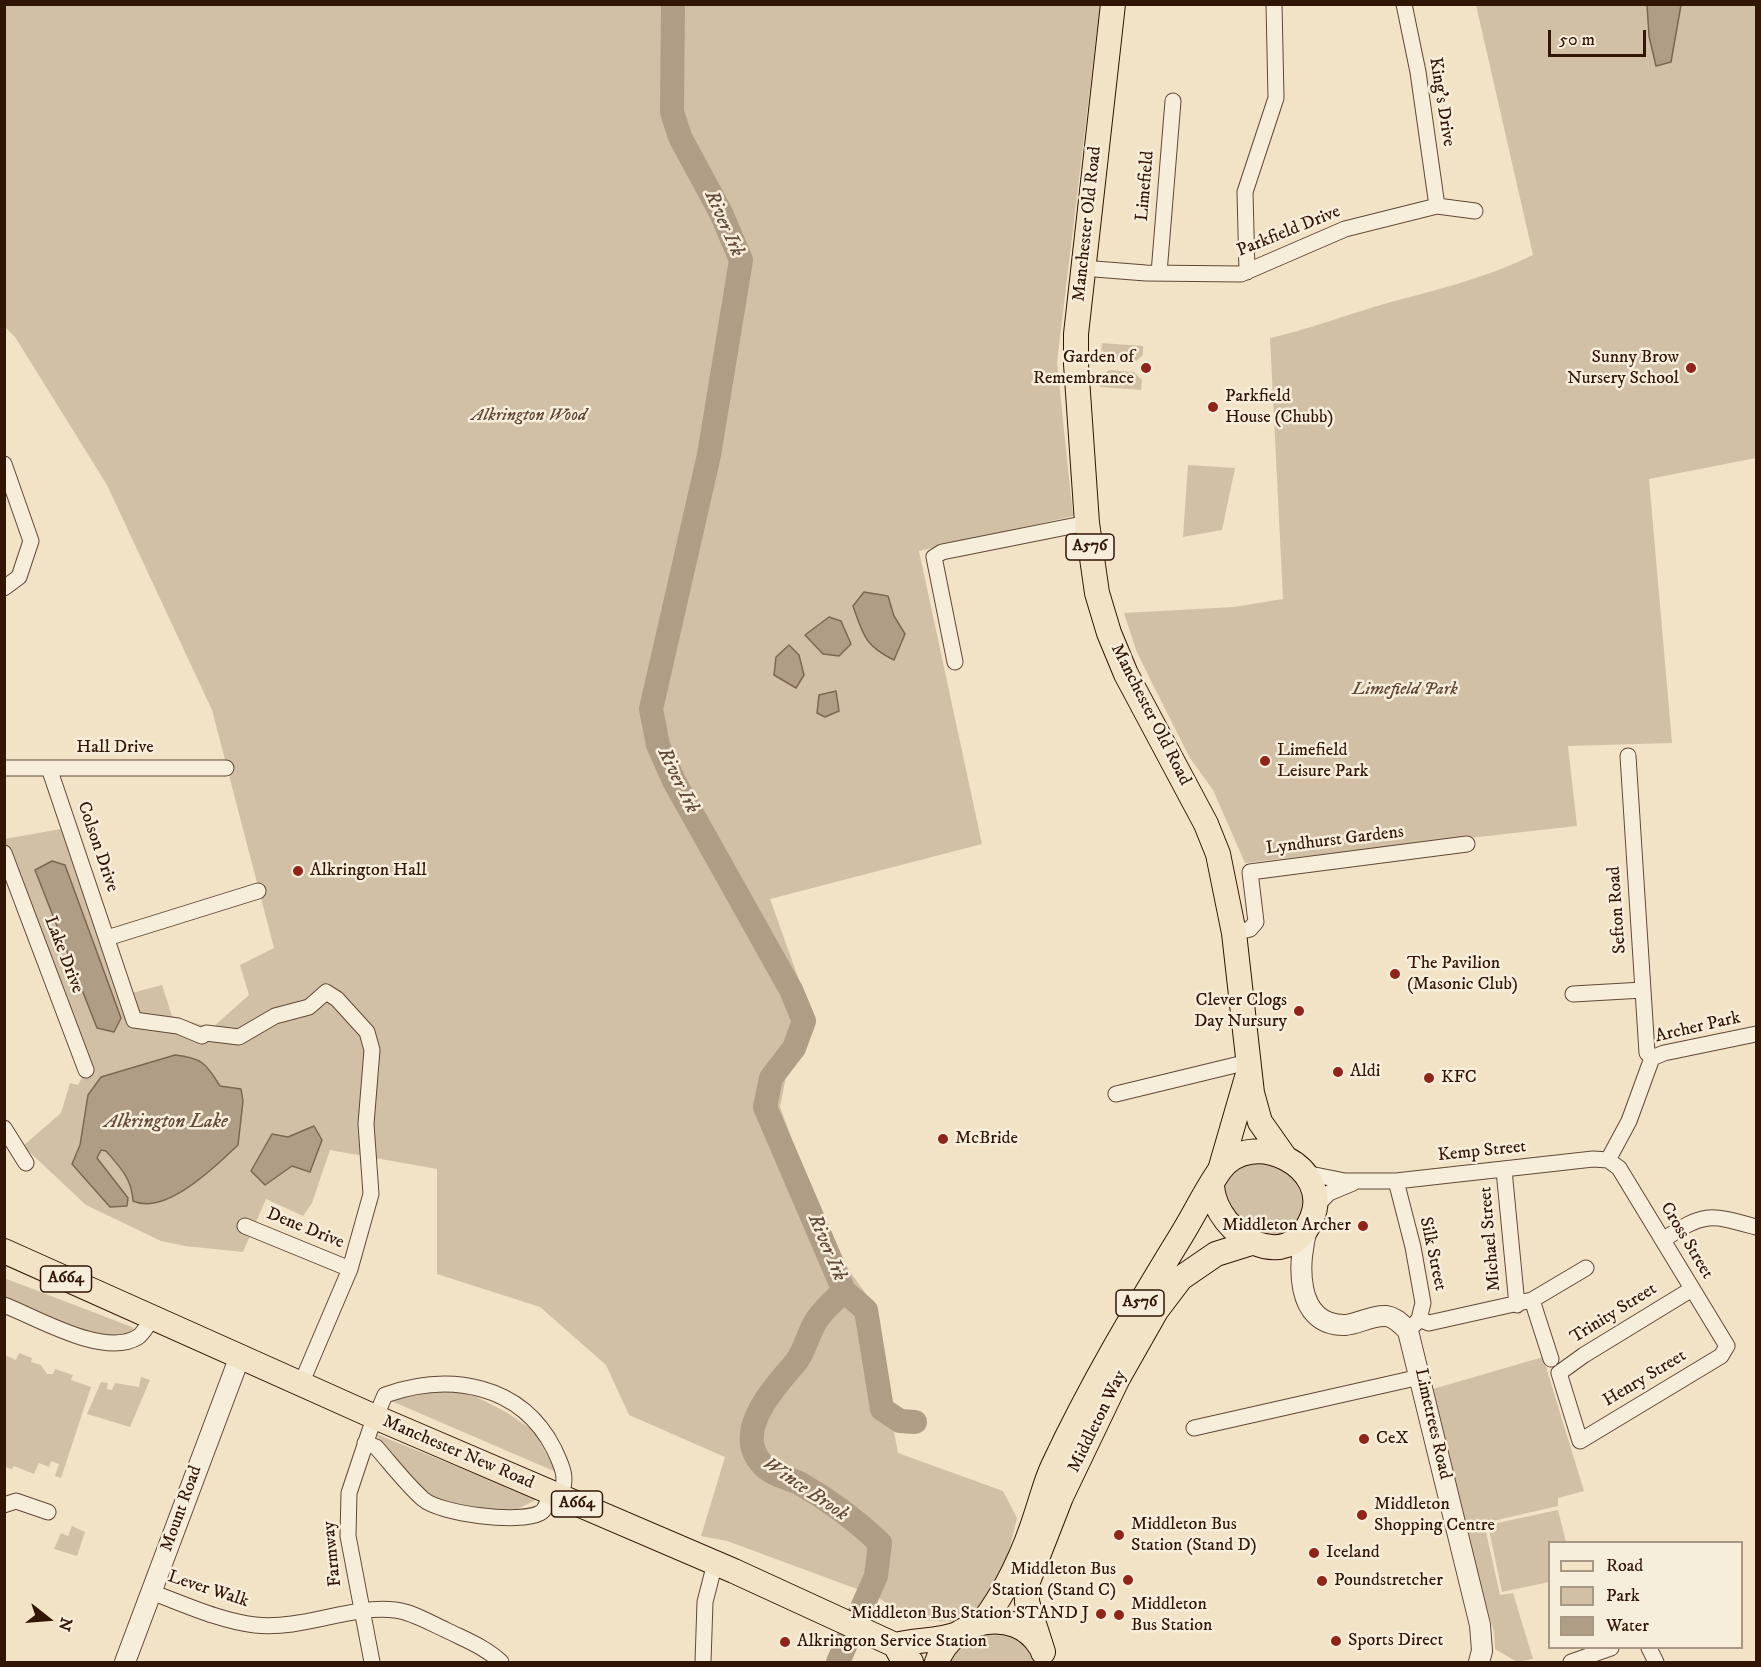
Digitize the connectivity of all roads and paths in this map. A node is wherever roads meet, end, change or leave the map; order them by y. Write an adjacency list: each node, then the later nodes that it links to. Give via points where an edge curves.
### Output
1 (1113, 4): 7 (main road, Manchester Old Road / A576)
2 (1274, 4): 8 (street, via 1276,98 1245,192)
3 (1404, 4): 5 (street, King's Drive)
4 (1173, 101): 9 (street, Limefield)
5 (1437, 206): 6 (street); 8 (street, Parkfield Drive, via 1345,229)
6 (1475, 211)
7 (1082, 268): 9 (street, Parkfield Drive); 11 (main road, Manchester Old Road / A576, via 1076,364)
8 (1247, 272): 9 (street, Parkfield Drive)
9 (1159, 273)
10 (4, 464): 12 (street, via 31,541 19,577)
11 (1087, 523): 13 (street, via 934,556); 21 (main road, Manchester Old Road / A576, via 1097,593 1109,633 1126,674 1206,824 1225,879)
12 (4, 588)
13 (955, 662)
14 (1628, 756): 23 (street, Sefton Road)
15 (4, 768): 16 (street, Hall Drive)
16 (50, 768): 17 (street, Hall Drive); 22 (street, Colson Drive)
17 (226, 768)
18 (1467, 844): 21 (street, Lyndhurst Gardens, via 1250,872 1256,922 1250,929)
19 (4, 853): 28 (street, Lake Drive)
20 (258, 891): 22 (street)
21 (1233, 933): 27 (main road, Manchester Old Road / A576)
22 (106, 938): 46 (street, Colson Drive, via 134,1020 178,1026 202,1036 206,1033 239,1037 275,1016 309,1007 326,992 367,1032 372,1050 366,1124 371,1194)
23 (1643, 990): 24 (street); 26 (street, Sefton Road, via 1647,1053)
24 (1573, 994)
25 (1756, 1034): 26 (street, Archer Park)
26 (1652, 1058): 32 (street, Archer Park, via 1629,1121)
27 (1248, 1062): 29 (street); 31 (main road, Manchester Old Road / A576, via 1260,1122); 36 (main road, Manchester Old Road / A576, via 1244,1091)
28 (86, 1070)
29 (1116, 1094)
30 (4, 1128): 33 (street)
31 (1284, 1156): 35 (main road, A576); 36 (main road, A576, via 1250,1152 1233,1158)
32 (1608, 1160): 34 (street, Kemp Street); 42 (street, Cross Street, via 1619,1168)
33 (26, 1163)
34 (1504, 1170): 37 (street, Kemp Street); 51 (street, Michael Street)
35 (1305, 1173): 38 (street, Kemp Street); 39 (main road, via 1313,1186)
36 (1216, 1179): 43 (main road, via 1220,1214 1231,1228); 69 (main road, Middleton Way / A576, via 1145,1294 1074,1423 1042,1489 1038,1509 1009,1580)
37 (1396, 1181): 38 (street, Kemp Street); 53 (street, Silk Street, via 1423,1303)
38 (1359, 1182): 39 (street, Kemp Street, via 1333,1191)
39 (1311, 1216): 43 (main road, A576, via 1288,1244); 47 (street)
40 (245, 1226): 46 (street, Dene Drive)
41 (1756, 1227): 42 (street, via 1705,1216)
42 (1663, 1240): 48 (street, Cross Street)
43 (1260, 1245): 47 (street, via 1288,1256); 72 (main road, Middleton Way / A576, via 1203,1261 1181,1278 1164,1299 1118,1378 1061,1497 1027,1593)
44 (4, 1251): 52 (main road, A664)
45 (1586, 1268): 49 (street)
46 (350, 1269): 58 (street)
47 (1301, 1271): 53 (street, via 1307,1305 1322,1320 1346,1325 1385,1316)
48 (1692, 1289): 54 (street, Cross Street); 61 (street, Trinity Street, via 1558,1375)
49 (1532, 1300): 51 (street); 56 (street)
50 (4, 1305): 52 (street, via 87,1339 115,1345 139,1337)
51 (1517, 1305): 53 (street)
52 (152, 1318): 55 (main road, Manchester New Road / A664)
53 (1414, 1325): 57 (street, Limetrees Road)
54 (1727, 1346): 61 (street, Henry Street, via 1721,1356)
55 (240, 1356): 58 (main road, Manchester New Road / A664); 67 (street, Mount Road)
56 (1551, 1359)
57 (1420, 1377): 60 (street); 79 (street, Limetrees Road, via 1480,1625)
58 (301, 1384): 59 (main road, Manchester New Road)
59 (375, 1417): 62 (street, Farmway); 63 (main road, Manchester New Road / A664); 63 (street, Farmway, via 385,1395 398,1390 446,1383 492,1393 530,1415 541,1427 565,1473 565,1484)
60 (1194, 1428)
61 (1580, 1441)
62 (365, 1443): 63 (street, via 376,1447 424,1500 454,1513 512,1517 538,1514); 68 (street, Farmway, via 349,1493 348,1536)
63 (555, 1495): 66 (main road, Manchester New Road / A664)
64 (4, 1505): 65 (street, via 16,1501)
65 (48, 1512)
66 (715, 1563): 70 (main road, Manchester New Road / A664); 76 (street, via 705,1602)
67 (151, 1592): 68 (street, Lever Walk, via 254,1625 310,1623); 73 (street, Mount Road)
68 (360, 1611): 74 (street, Farmway); 75 (street, Lever Walk, via 406,1612 486,1649)
69 (972, 1627): 70 (main road, via 943,1640); 72 (main road, via 999,1620 1019,1626 1036,1639); 78 (main road, Middleton Way, via 945,1647)
70 (895, 1645): 77 (main road, Manchester New Road / A664)
71 (1606, 1649): 80 (street)
72 (1045, 1657)
73 (125, 1662)
74 (372, 1662)
75 (501, 1662)
76 (703, 1662)
77 (911, 1662)
78 (937, 1662)
79 (1479, 1662)
80 (1571, 1662)

